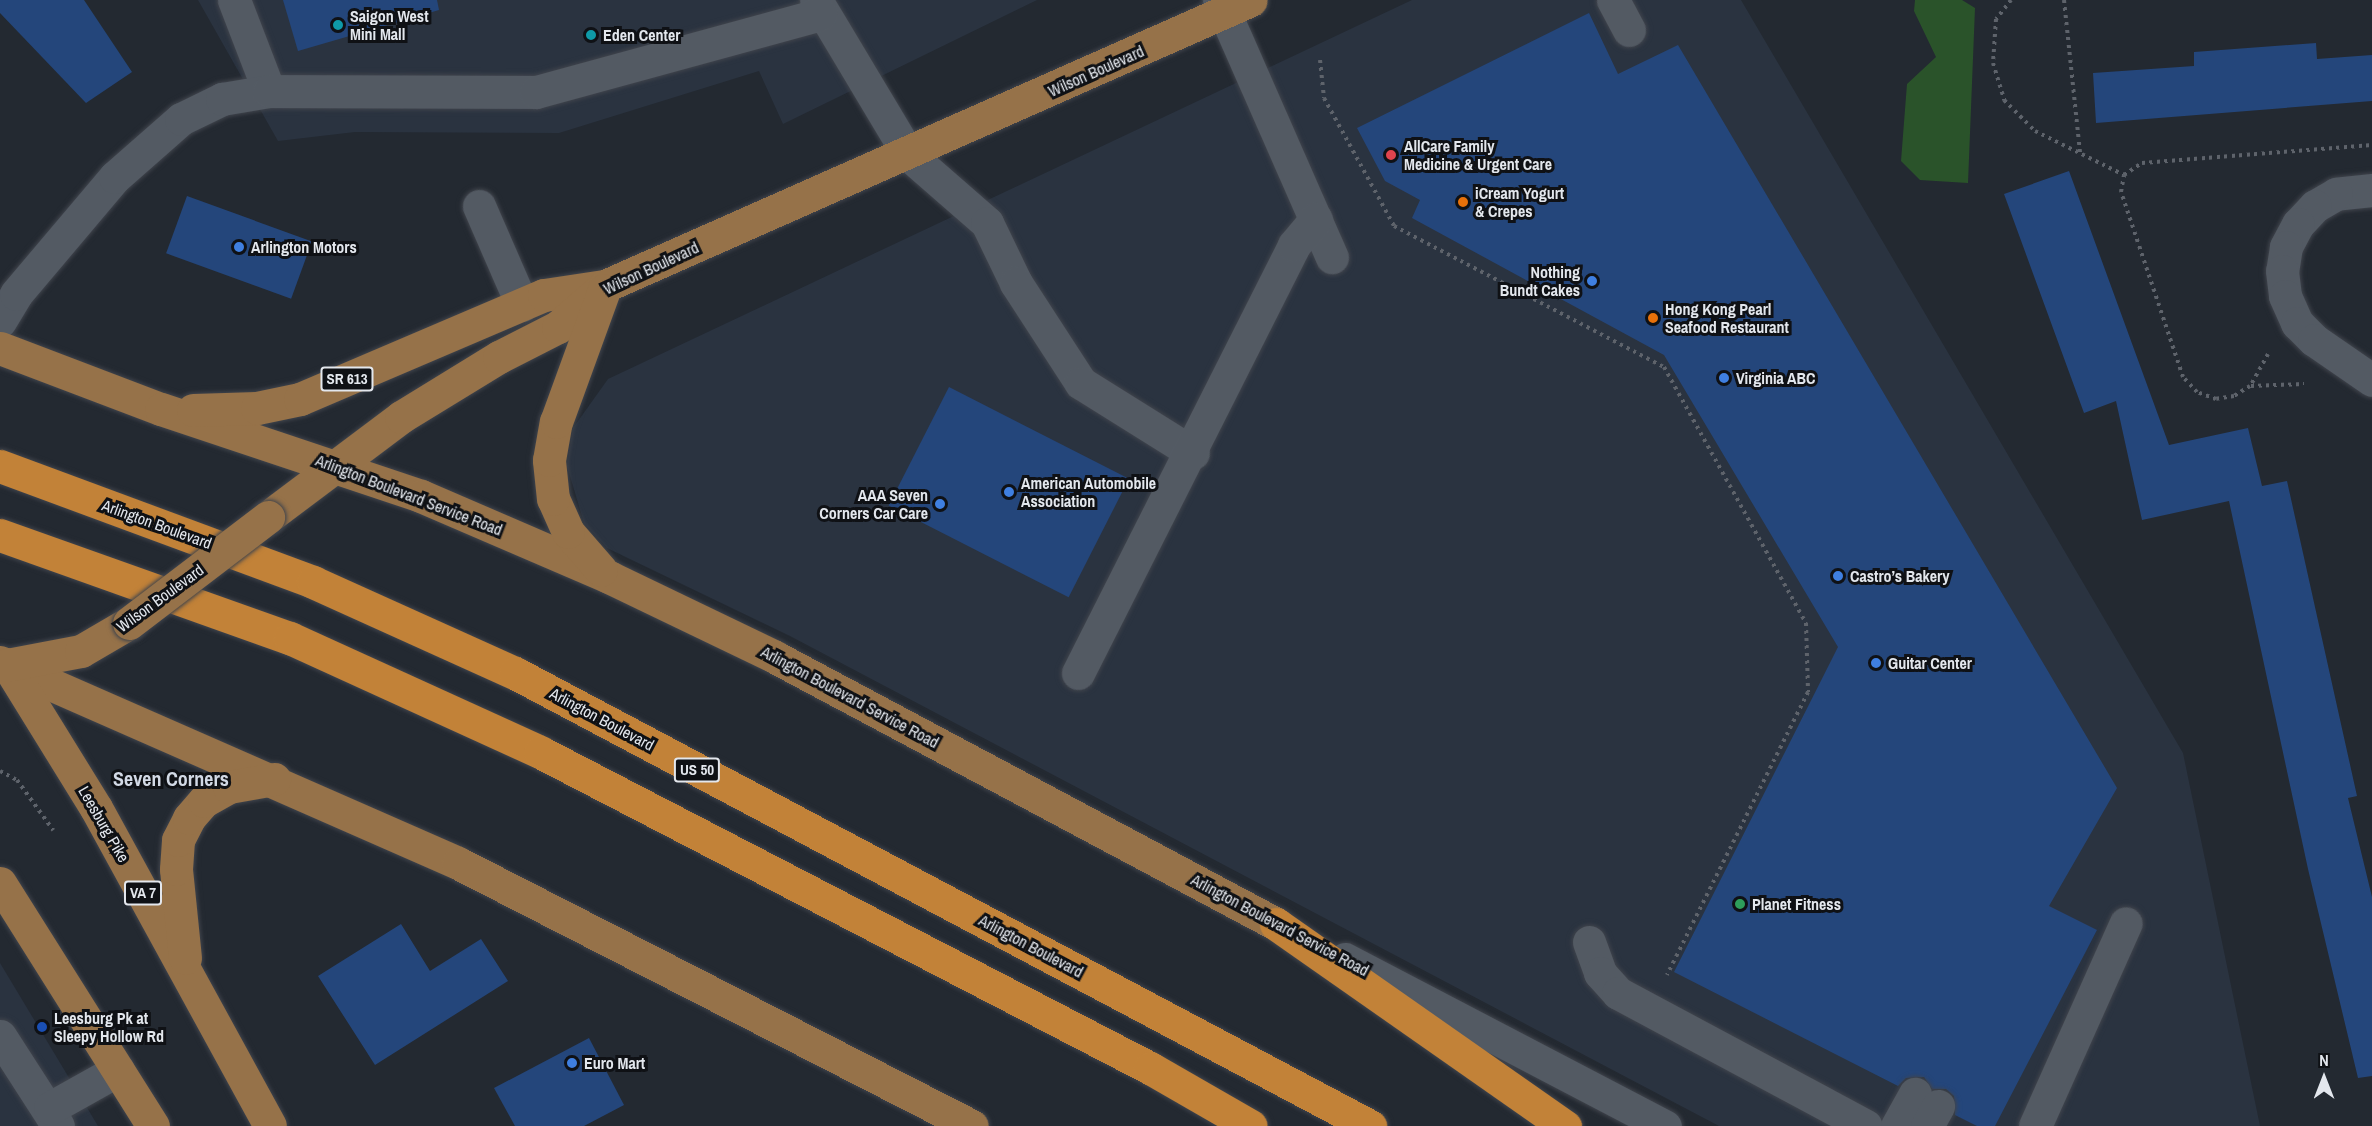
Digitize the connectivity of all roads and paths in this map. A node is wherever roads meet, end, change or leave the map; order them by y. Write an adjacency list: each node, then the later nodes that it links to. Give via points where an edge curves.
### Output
1 (234, 0): 9 (street)
2 (1613, 0): 7 (street)
3 (2012, 0): 11 (path, via 1996,20 1993,63 2004,100 2035,131)
4 (2064, 0): 11 (path)
5 (1231, 5): 12 (main road, Wilson Boulevard / SR 613); 16 (street)
6 (818, 7): 9 (street, via 536,92); 12 (street)
7 (1629, 30)
8 (1320, 60): 42 (path, via 1324,98 1394,226 1664,367 1806,623 1808,692)
9 (269, 91): 20 (street, via 203,107 152,141 16,294)
10 (2372, 145): 13 (path, via 2142,163)
11 (2079, 153): 13 (path)
12 (908, 154): 18 (main road, Wilson Boulevard / SR 613); 27 (street, via 987,223 1016,283 1081,383)
13 (2124, 175): 25 (path, via 2121,192 2182,377 2197,392 2216,399)
14 (2372, 190): 23 (street, via 2336,195 2315,206 2298,224 2286,247 2282,271 2285,296 2297,323 2314,340)
15 (479, 206): 19 (street)
16 (1316, 219): 17 (street); 27 (street, via 1294,245)
17 (1332, 257)
18 (605, 286): 19 (main road, SR 613, via 544,295); 28 (main road, Wilson Boulevard / SR 613, via 558,327 453,385); 31 (main road, via 556,422 549,460 553,499 568,532)
19 (522, 305): 26 (main road, SR 613, via 300,399 221,411)
20 (0, 321)
21 (0, 348): 26 (main road, Arlington Boulevard Service Road)
22 (2268, 354): 25 (path)
23 (2372, 380)
24 (2304, 384): 25 (path)
25 (2250, 386)
26 (161, 409): 28 (main road, Arlington Boulevard Service Road)
27 (1193, 453): 33 (street)
28 (335, 465): 31 (main road, Arlington Boulevard Service Road); 32 (main road, Wilson Boulevard / SR 613, bridge, via 129,623 81,651)
29 (0, 466): 51 (highway, Arlington Boulevard / US 50, via 313,582 515,674)
30 (0, 536): 50 (highway, via 290,638 540,752 1150,1068)
31 (609, 577): 39 (main road, Arlington Boulevard Service Road, via 775,657)
32 (2, 660): 35 (main road, via 126,721); 41 (main road, Leesburg Pike / VA 7, via 96,808)
33 (1078, 673)
34 (0, 771): 36 (path, via 17,780)
35 (274, 778): 41 (main road, via 230,787 204,801 178,840); 49 (main road, via 458,863)
36 (53, 830)
37 (0, 882): 44 (main road)
38 (2126, 923): 56 (street)
39 (1276, 924): 52 (highway); 53 (street, Arlington Boulevard Service Road)
40 (1589, 942): 54 (street, via 1600,973 1618,993)
41 (186, 972): 48 (main road, Leesburg Pike / VA 7)
42 (1665, 981)
43 (0, 1036): 46 (street)
44 (118, 1070): 46 (street); 47 (main road)
45 (1926, 1109): 55 (street)
46 (54, 1117)
47 (153, 1126)
48 (270, 1126)
49 (972, 1126)
50 (1251, 1126)
51 (1370, 1126)
52 (1565, 1126)
53 (1665, 1126)
54 (1866, 1126)
55 (1897, 1126)
56 (2035, 1126)

